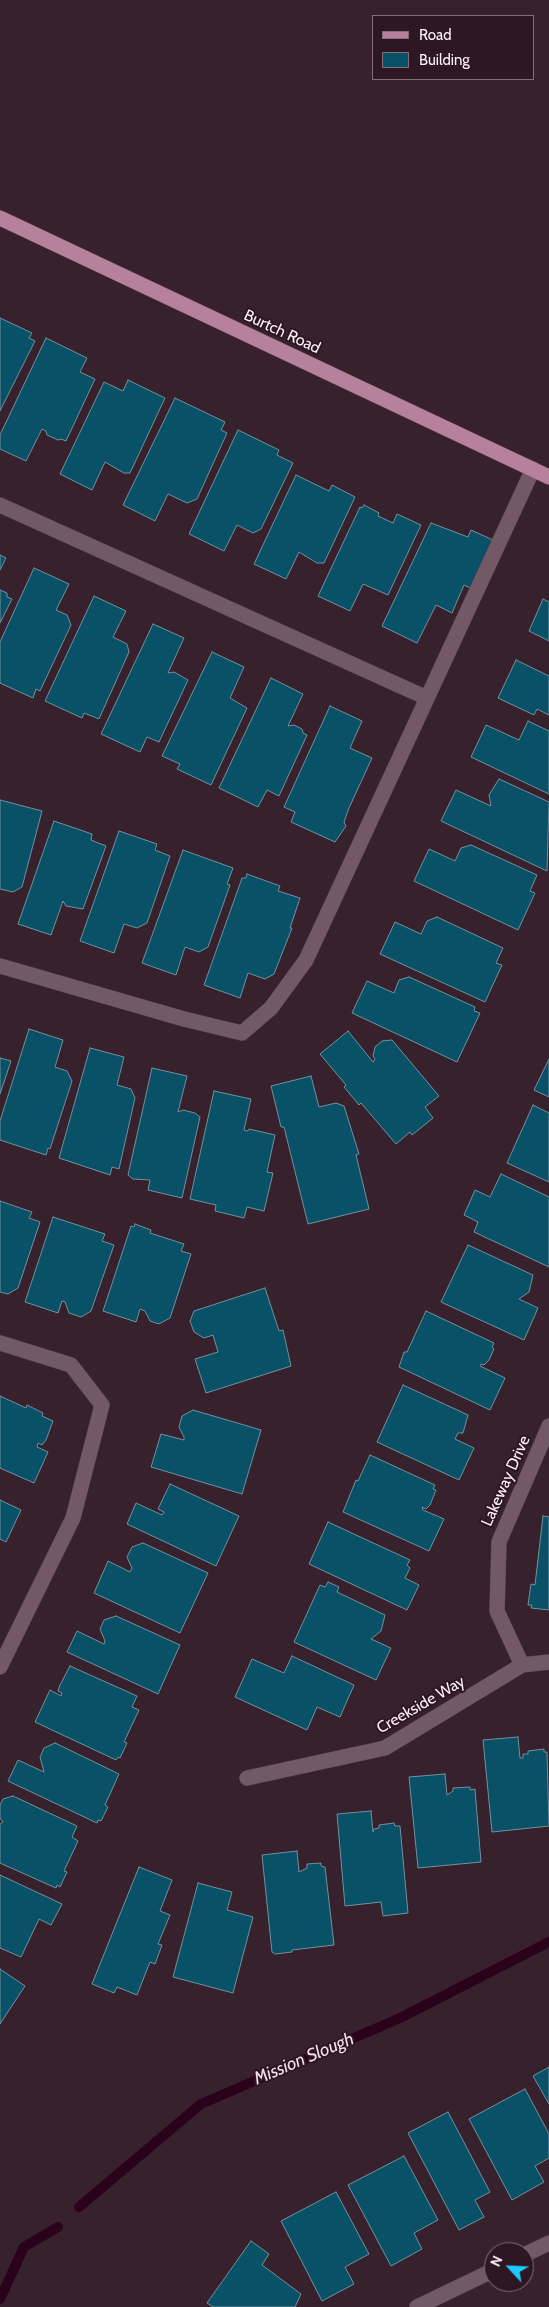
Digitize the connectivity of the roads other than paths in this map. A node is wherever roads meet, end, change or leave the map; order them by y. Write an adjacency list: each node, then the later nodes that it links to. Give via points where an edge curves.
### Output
1 (0, 218): 2 (main road, Burtch Road)
2 (533, 469): 3 (main road, Burtch Road); 5 (street)
3 (549, 477)
4 (0, 505): 5 (street)
5 (427, 698): 6 (street, via 306,960 271,1008 242,1033)
6 (0, 966)
7 (0, 1343): 11 (street, via 71,1365 102,1405 72,1518)
8 (549, 1426): 10 (street, Lakeway Drive, via 499,1542 497,1610)
9 (549, 1662): 10 (street, Creekside Way)
10 (522, 1665): 12 (street, Creekside Way, via 385,1748)
11 (0, 1666)
12 (247, 1778)
13 (549, 2243): 14 (street)
14 (534, 2250)
15 (484, 2275): 16 (street)
16 (417, 2307)

